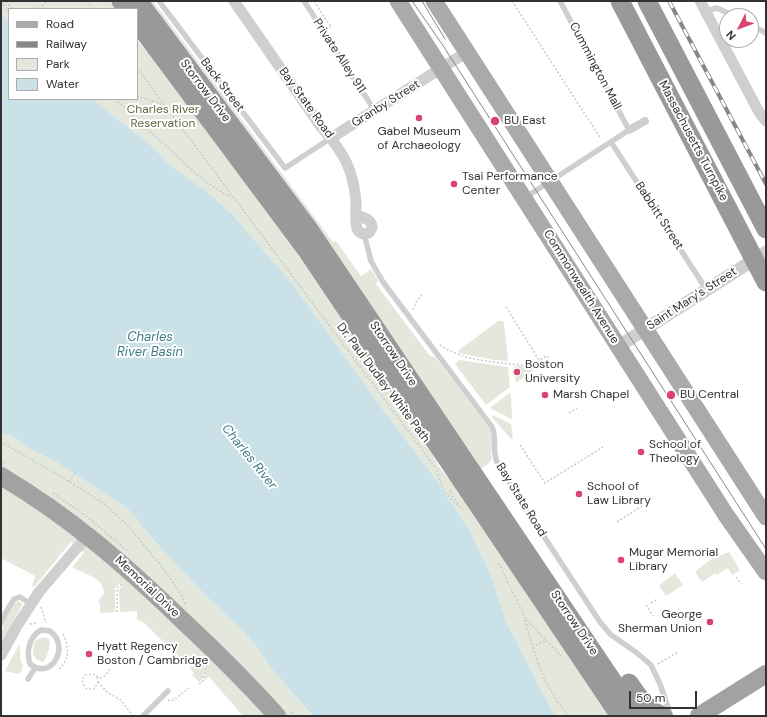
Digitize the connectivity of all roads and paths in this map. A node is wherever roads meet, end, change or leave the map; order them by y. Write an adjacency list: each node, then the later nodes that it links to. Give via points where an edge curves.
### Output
1 (1, 1): 14 (path)
2 (138, 1): 65 (highway, Storrow Drive, via 310,231)
3 (159, 1): 30 (lane, Back Street)
4 (234, 1): 27 (street, Bay State Road)
5 (304, 1): 23 (lane, Private Alley 911)
6 (398, 1): 18 (main road, Commonwealth Avenue)
7 (434, 1): 17 (main road)
8 (512, 1): 28 (path)
9 (560, 1): 26 (lane, Cummington Mall)
10 (620, 1): 37 (highway, Massachusetts Turnpike)
11 (647, 1): 34 (highway, Massachusetts Turnpike)
12 (700, 1): 15 (street)
13 (719, 9): 15 (lane)
14 (8, 11)
15 (706, 12): 25 (street)
16 (138, 23): 101 (highway, Storrow Drive, via 306,249)
17 (467, 52): 18 (street, Granby Street); 31 (main road)
18 (441, 68): 23 (street, Granby Street); 33 (main road, Commonwealth Avenue)
19 (138, 69): 22 (path, Dr. Paul Dudley White Path)
20 (138, 96): 22 (path)
21 (115, 100): 32 (path, via 198,176)
22 (164, 105): 32 (path, Dr. Paul Dudley White Path)
23 (375, 110): 27 (street, Granby Street)
24 (645, 121): 26 (street)
25 (766, 121)
26 (629, 130): 29 (lane)
27 (331, 138): 30 (lane, Granby Street); 35 (street, Bay State Road, via 344,156 351,173 357,229)
28 (601, 139)
29 (611, 142): 31 (lane); 38 (lane, Babbitt Street)
30 (285, 168)
31 (551, 182): 33 (lane); 42 (main road)
32 (233, 198): 52 (path, Dr. Paul Dudley White Path)
33 (524, 199): 44 (main road, Commonwealth Avenue)
34 (766, 230)
35 (364, 234): 104 (lane, Bay State Road, via 371,261 383,282 492,427 495,437 494,456 522,503 600,622 610,634 651,666)
36 (766, 252): 38 (street, Saint Mary's Street)
37 (766, 282)
38 (707, 290): 42 (street, Saint Mary's Street)
39 (422, 295): 41 (path)
40 (506, 307): 45 (path, via 540,360 547,356)
41 (413, 310)
42 (645, 329): 44 (street, Saint Mary's Street); 61 (main road)
43 (438, 343): 46 (path, via 452,352 471,358 511,364 542,365)
44 (619, 346): 66 (main road, Commonwealth Avenue, via 726,515)
45 (550, 360)
46 (546, 362)
47 (577, 408): 48 (path)
48 (569, 413)
49 (1, 442): 56 (path)
50 (520, 446): 51 (path, via 545,483)
51 (604, 446)
52 (437, 470): 54 (path, Dr. Paul Dudley White Path); 60 (path, via 443,488)
53 (75, 473): 56 (path)
54 (440, 474)
55 (1, 476): 63 (highway, Memorial Drive, via 36,497)
56 (69, 481): 73 (path, via 108,507 129,527 170,578)
57 (455, 494): 60 (path, via 452,488 449,491)
58 (463, 505): 60 (path, via 467,511)
59 (642, 506): 62 (path)
60 (460, 507)
61 (766, 517)
62 (617, 522)
63 (88, 535): 72 (street, via 48,580); 99 (highway, Memorial Drive, via 168,606)
64 (498, 560): 77 (path)
65 (539, 572): 102 (highway, Storrow Drive); 103 (highway, via 581,617 642,702)
66 (766, 572)
67 (736, 577): 69 (path)
68 (122, 584): 75 (path, via 117,588)
69 (741, 584)
70 (656, 600): 71 (path)
71 (651, 603)
72 (36, 604): 78 (path); 79 (lane, via 20,597 14,599); 83 (street)
73 (185, 604)
74 (646, 605): 76 (path)
75 (117, 612)
76 (653, 616)
77 (525, 618): 80 (path); 81 (path)
78 (46, 622)
79 (1, 623)
80 (547, 641): 81 (path); 84 (path)
81 (533, 648): 100 (path, via 539,670)
82 (678, 652): 85 (path)
83 (1, 654)
84 (567, 662)
85 (662, 662)
86 (208, 665): 93 (path, via 203,681)
87 (35, 668): 87 (lane, via 46,669 56,657 60,644 50,631 41,630 31,640 28,658); 91 (lane)
88 (111, 668): 90 (path, via 105,676)
89 (766, 674): 105 (highway)
90 (97, 677): 92 (path); 92 (path, via 88,674 82,683 87,689 92,689)
91 (28, 679)
92 (98, 682): 97 (path, via 108,693 121,700)
93 (199, 684)
94 (189, 688): 96 (path)
95 (168, 691): 98 (lane)
96 (170, 701)
97 (133, 716)
98 (143, 716)
99 (277, 716)
100 (568, 716)
101 (620, 716)
102 (636, 716)
103 (663, 716)
104 (671, 716)
105 (699, 716)

